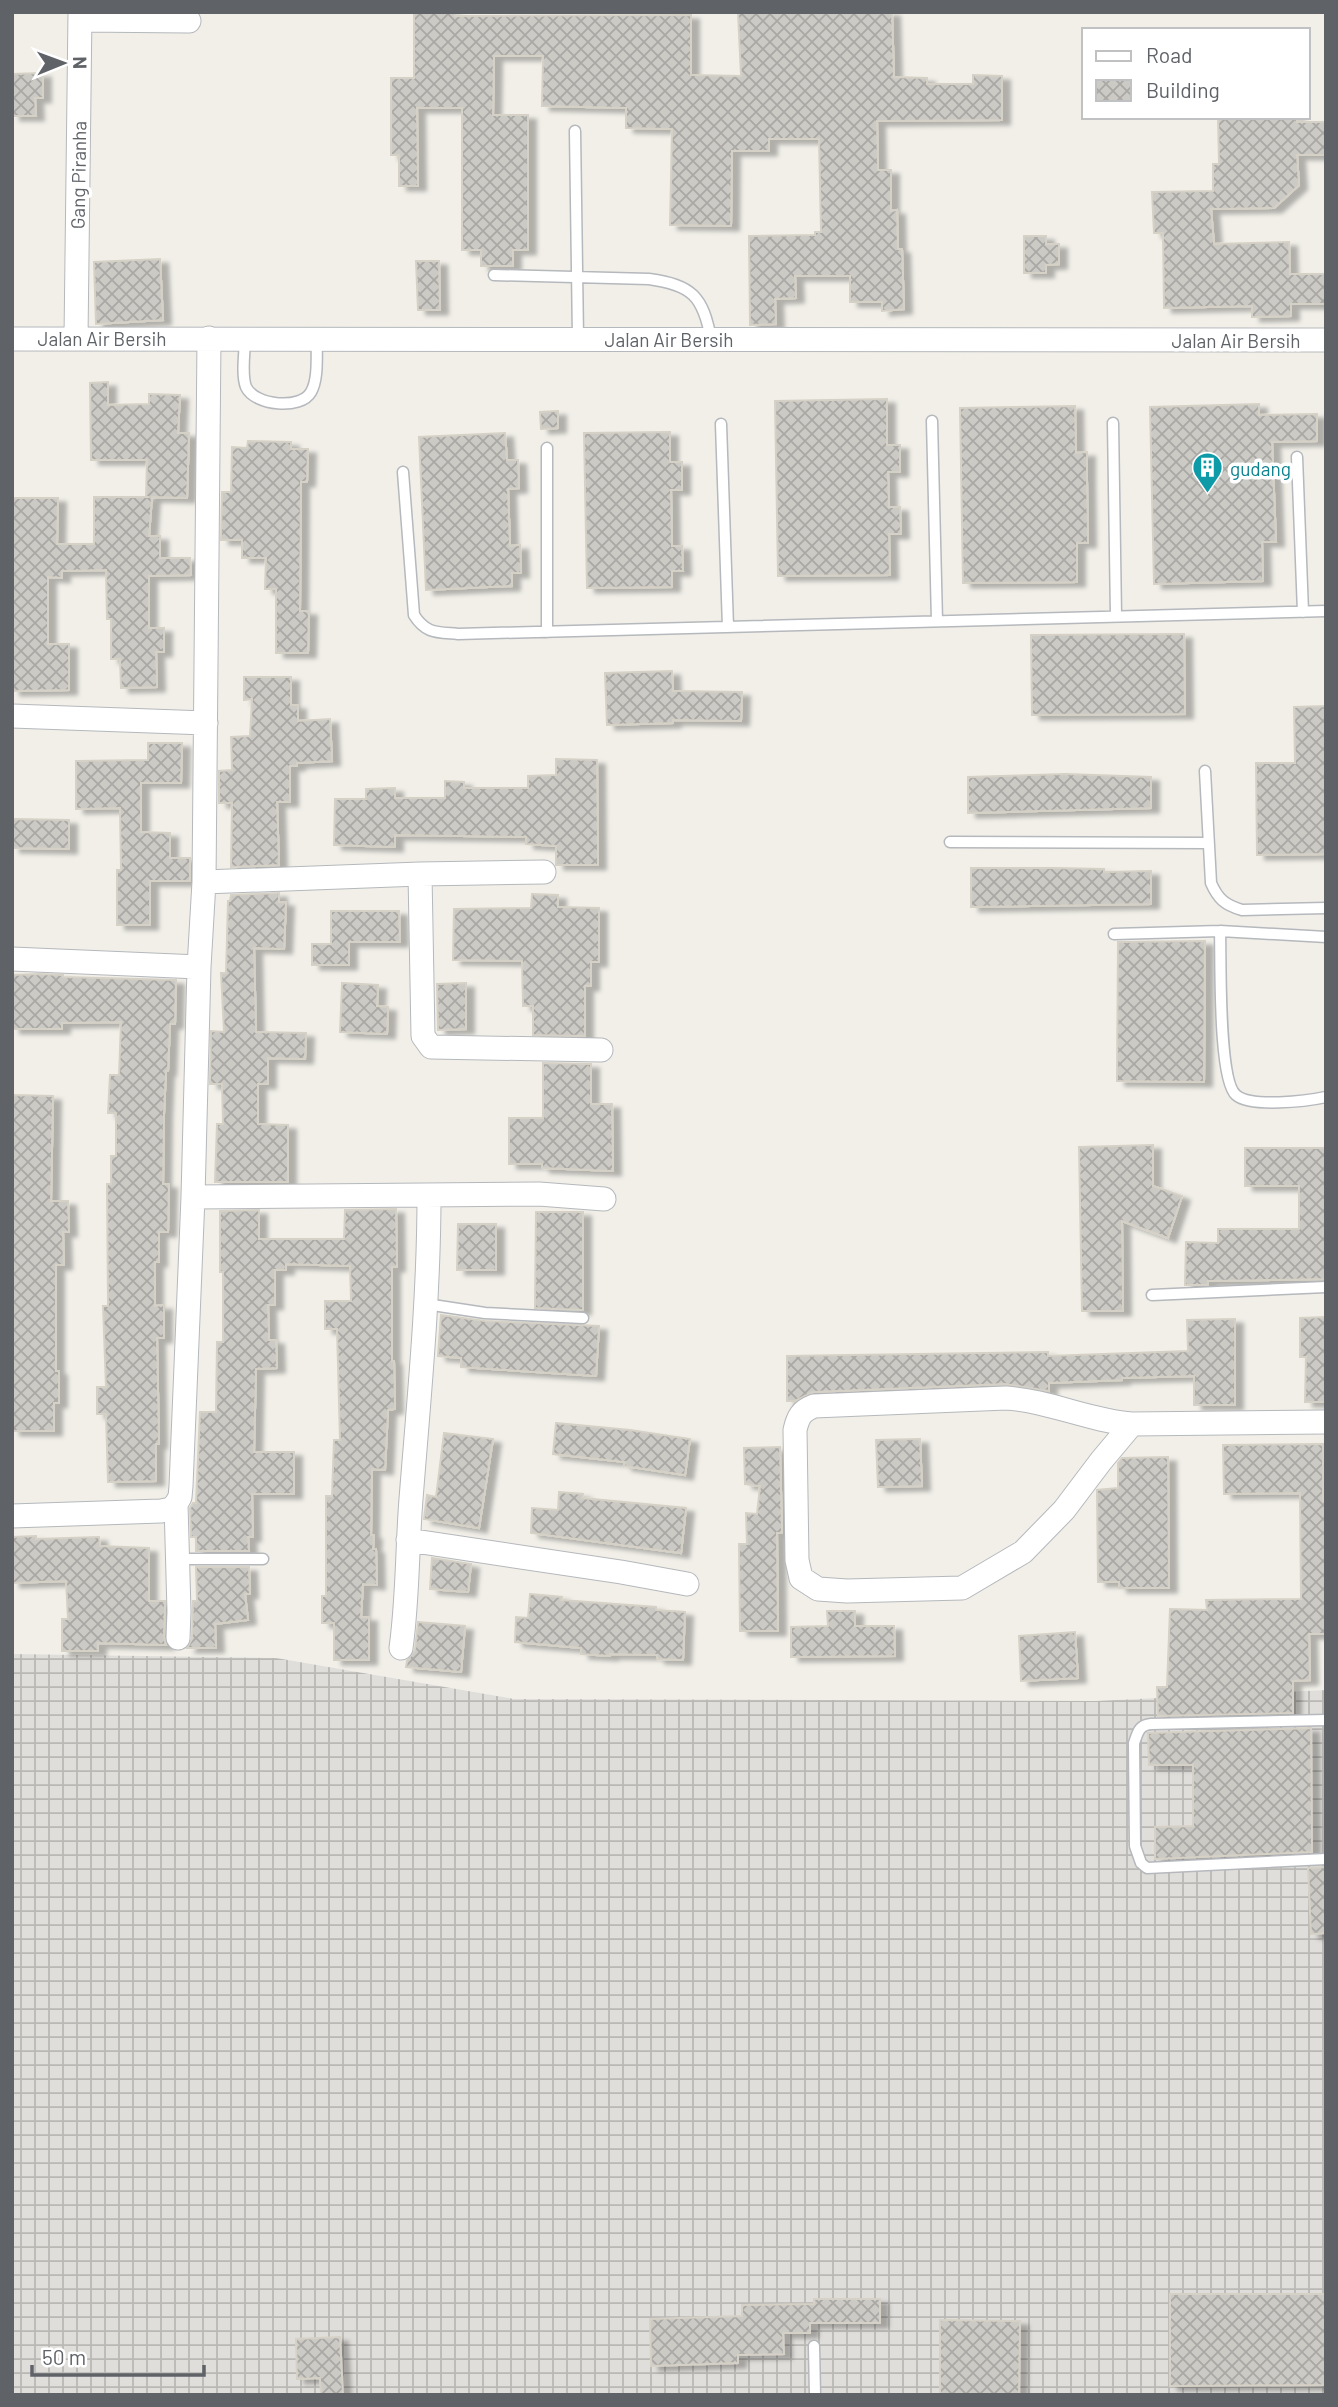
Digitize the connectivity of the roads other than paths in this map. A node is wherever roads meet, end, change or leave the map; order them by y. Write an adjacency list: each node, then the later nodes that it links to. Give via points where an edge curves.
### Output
1 (80, 16): 2 (street); 6 (street, Gang Piranha)
2 (189, 21)
3 (575, 131): 5 (lane)
4 (494, 275): 5 (lane)
5 (577, 278): 10 (lane); 12 (lane, via 673,282 702,304)
6 (76, 338): 7 (street, Jalan Air Bersih); 11 (street, Jalan Air Bersih)
7 (209, 338): 8 (street, Jalan Air Bersih); 27 (street)
8 (245, 338): 9 (street, Jalan Air Bersih); 9 (lane, via 245,383 251,396 263,402 298,402 310,394)
9 (317, 338): 10 (street, Jalan Air Bersih)
10 (578, 338): 12 (street, Jalan Air Bersih)
11 (12, 339)
12 (711, 339): 13 (street, Jalan Air Bersih)
13 (1326, 340)
14 (932, 421): 23 (lane)
15 (1113, 423): 22 (lane)
16 (721, 424): 24 (lane)
17 (547, 448): 25 (lane)
18 (1297, 457): 21 (lane)
19 (403, 472): 25 (lane, via 414,615 422,627 458,634)
20 (1326, 611): 21 (lane)
21 (1303, 612): 22 (lane)
22 (1116, 616): 23 (lane)
23 (937, 621): 24 (lane)
24 (728, 627): 25 (lane)
25 (547, 632)
26 (12, 716): 27 (street)
27 (206, 723): 33 (street)
28 (1205, 771): 30 (lane)
29 (950, 842): 30 (lane)
30 (1208, 843): 34 (lane, via 1211,883 1216,895 1230,907)
31 (544, 872): 32 (street)
32 (420, 874): 33 (street); 40 (street, via 425,1042 431,1047)
33 (204, 882): 39 (street)
34 (1326, 908)
35 (1220, 930): 36 (lane); 37 (lane); 41 (lane, via 1228,1085 1235,1095 1256,1102)
36 (1114, 933)
37 (1326, 937)
38 (12, 960): 39 (street)
39 (199, 967): 43 (street)
40 (601, 1050)
41 (1326, 1097)
42 (429, 1195): 43 (street); 44 (street, via 540,1194); 47 (street)
43 (193, 1197): 51 (street, via 181,1486)
44 (604, 1199)
45 (1326, 1287): 46 (lane)
46 (1152, 1295)
47 (426, 1304): 48 (lane, via 485,1313); 53 (street)
48 (583, 1318)
49 (1326, 1422): 50 (street)
50 (1132, 1424): 50 (street, via 1064,1510 1023,1552 962,1588 847,1591 818,1589 801,1577 795,1430 805,1409 1006,1398)
51 (176, 1504): 52 (street, via 161,1511); 54 (street)
52 (12, 1516)
53 (408, 1541): 56 (street); 58 (street)
54 (177, 1559): 55 (lane); 57 (street)
55 (263, 1559)
56 (687, 1584)
57 (178, 1638)
58 (401, 1648)
59 (1326, 1720): 60 (lane, via 1151,1724 1139,1729 1134,1743 1135,1846 1147,1868)
60 (1326, 1859)
61 (814, 2346): 62 (lane)
62 (816, 2395)

